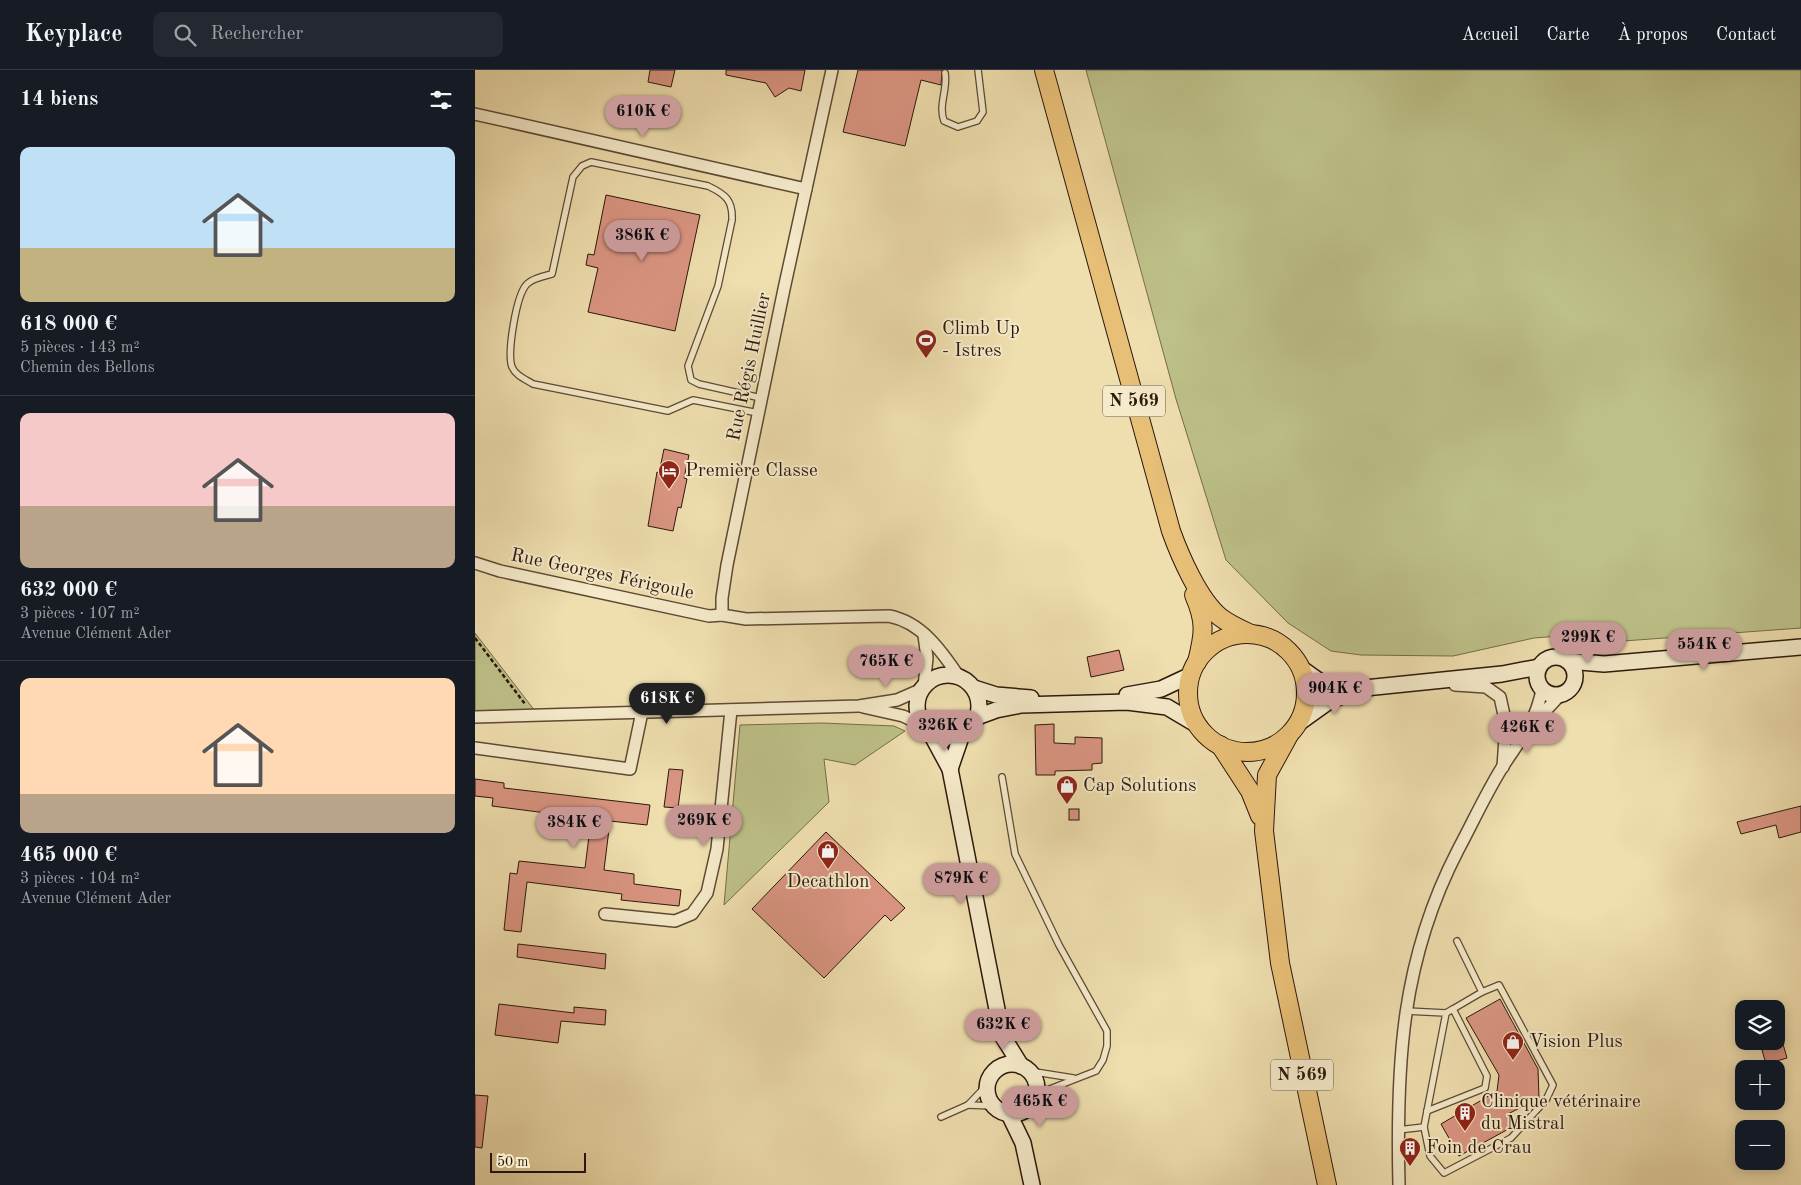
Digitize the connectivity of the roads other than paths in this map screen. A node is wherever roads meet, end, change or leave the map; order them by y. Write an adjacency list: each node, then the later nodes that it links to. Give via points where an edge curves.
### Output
1 (833, 70): 6 (street, Rue Régis Huillier)
2 (978, 70): 4 (lane, via 983,112 977,121 958,127 944,121 941,114 947,81)
3 (1044, 70): 10 (main road, N 569, via 1143,438 1171,531)
4 (945, 73)
5 (475, 114): 6 (street)
6 (806, 189): 7 (street, Rue Régis Huillier)
7 (761, 398): 8 (street, Rue Régis Huillier); 8 (lane, via 699,384 691,380 688,366 718,286 733,220 733,209 724,193 708,186 591,162 582,166 573,177 552,274 529,282 523,288 510,353 517,375 533,384 668,411 693,400)
8 (758, 413): 11 (street, Rue Régis Huillier, via 721,598)
9 (475, 563): 11 (street, Rue Georges Férigoule, via 709,616)
10 (1185, 565): 12 (main road, N 569, via 1214,612); 19 (main road, N 569, via 1189,586 1203,621 1202,641)
11 (723, 615): 13 (street, via 746,619 889,616 910,622)
12 (1251, 634): 18 (main road, via 1281,644); 19 (main road, via 1219,642 1206,651)
13 (924, 635): 21 (street, via 935,643); 25 (street, via 927,658)
14 (1801, 650): 16 (street)
15 (1568, 661): 16 (street); 17 (street, via 1555,656); 22 (street, via 1574,669)
16 (1604, 664): 22 (street)
17 (1539, 667): 20 (street); 24 (street, via 1536,675)
18 (1301, 668): 27 (street, via 1325,685); 37 (main road, via 1306,698 1302,715)
19 (1193, 670): 26 (street, via 1161,689 1129,695 1035,698); 34 (main road, via 1189,700)
20 (1501, 674): 23 (street); 24 (street)
21 (959, 676): 25 (street, via 940,675); 26 (street)
22 (1575, 679): 28 (street, via 1570,689)
23 (1426, 682): 27 (street); 41 (street, via 1486,687 1500,697 1506,724)
24 (1540, 687): 28 (street, via 1553,695); 35 (street, via 1538,711)
25 (922, 688): 29 (street, via 897,700); 36 (street, via 916,704)
26 (974, 688): 33 (street, via 979,707)
27 (1365, 688): 37 (street, via 1340,695 1314,711)
28 (1560, 695): 35 (street)
29 (859, 706): 30 (street); 36 (street, via 903,716)
30 (731, 710): 31 (street); 45 (street, via 717,849 707,893 692,914 675,921)
31 (642, 712): 32 (street); 40 (street, via 630,769)
32 (475, 717)
33 (977, 717): 34 (street, via 1021,705 1134,703 1167,707); 38 (street)
34 (1199, 726): 39 (main road)
35 (1531, 726): 41 (street)
36 (927, 729): 38 (street, via 945,737); 42 (street)
37 (1293, 730): 39 (main road, via 1277,744 1263,750 1249,752); 44 (main road, N 569, via 1267,775)
38 (962, 734): 42 (street)
39 (1220, 745): 44 (main road, N 569, via 1254,798)
40 (475, 748)
41 (1503, 767): 49 (street, via 1457,852 1430,912 1417,952)
42 (950, 769): 51 (street)
43 (1002, 777): 53 (lane, via 1015,854 1059,945 1107,1031 1107,1046 1096,1071)
44 (1264, 831): 66 (main road, N 569, via 1281,973)
45 (605, 914)
46 (1457, 941): 47 (lane)
47 (1482, 992): 48 (lane); 62 (lane, via 1499,985 1553,1085 1546,1100 1511,1138 1444,1173 1430,1156)
48 (1453, 1009): 50 (lane); 59 (lane, via 1487,1076 1485,1088)
49 (1405, 1010): 50 (lane); 63 (street)
50 (1446, 1013): 59 (lane)
51 (1002, 1035): 52 (street); 54 (street)
52 (1025, 1069): 53 (lane); 54 (street, via 1006,1065); 55 (street, via 1037,1086)
53 (1073, 1078): 55 (lane)
54 (990, 1079): 56 (lane); 57 (street, via 989,1100)
55 (1037, 1094): 58 (street)
56 (968, 1105): 57 (lane); 61 (lane)
57 (994, 1106): 60 (street)
58 (1028, 1109): 60 (street); 64 (street)
59 (1427, 1111): 62 (lane)
60 (1009, 1114): 64 (street)
61 (941, 1117)
62 (1424, 1128): 63 (lane)
63 (1398, 1130): 67 (street)
64 (1023, 1143): 65 (street)
65 (1032, 1185)
66 (1327, 1185)
67 (1399, 1185)

